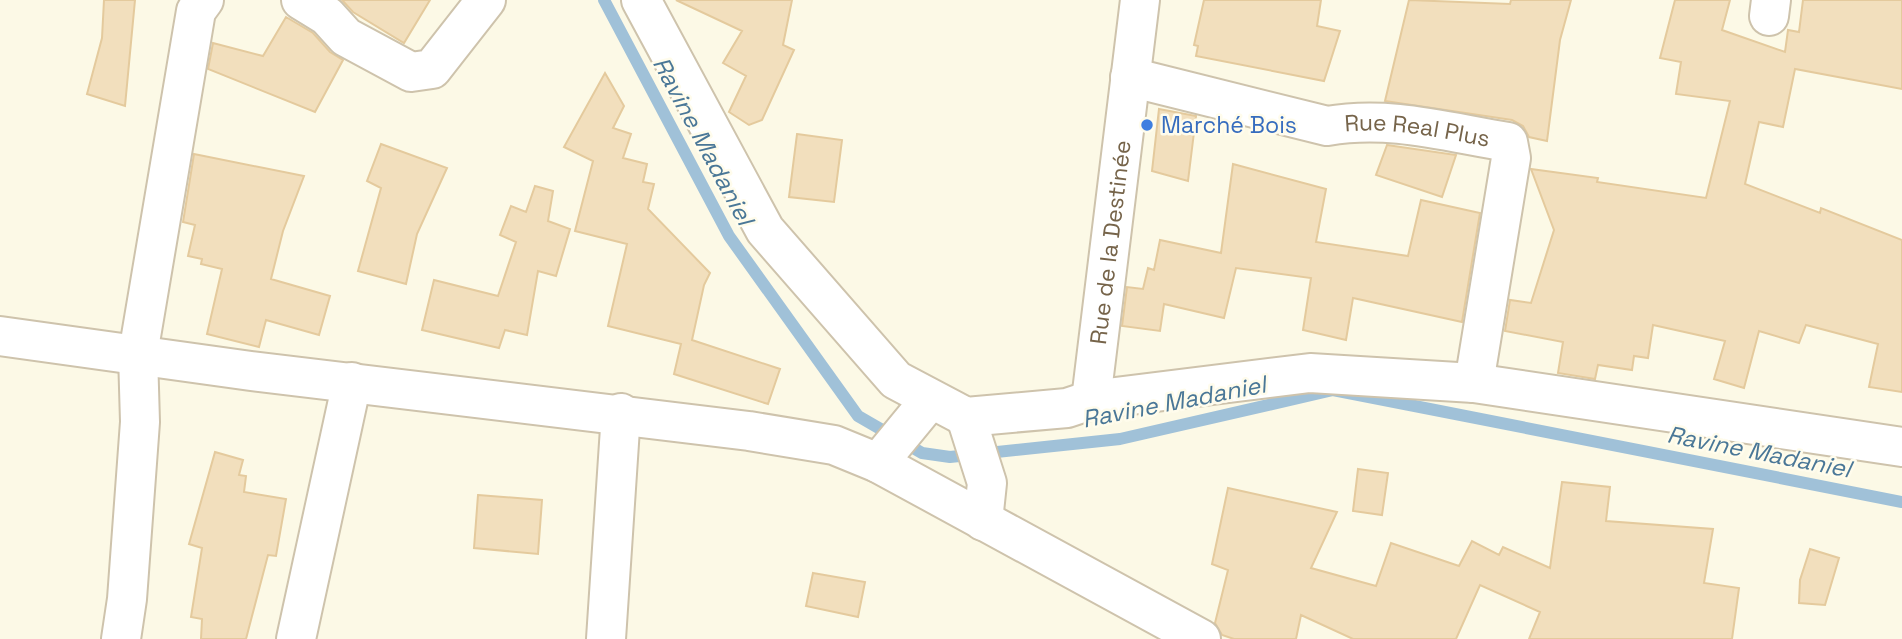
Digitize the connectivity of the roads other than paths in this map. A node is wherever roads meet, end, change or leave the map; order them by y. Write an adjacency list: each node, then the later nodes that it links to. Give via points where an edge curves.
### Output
1 (204, 0): 8 (street, via 196,11)
2 (301, 0): 3 (street, via 327,16 346,37 411,72 432,69)
3 (486, 0)
4 (641, 0): 12 (street, via 765,230 896,380)
5 (1140, 0): 6 (street, Rue de la Destinée)
6 (1130, 77): 10 (street, Rue Real Plus, via 1327,126 1392,121 1508,142 1511,158); 11 (street, Rue de la Destinée)
7 (0, 336): 8 (street)
8 (138, 354): 9 (street); 18 (street, via 140,422)
9 (352, 382): 13 (street); 19 (street)
10 (1474, 383): 11 (street, via 1310,373); 15 (street)
11 (1091, 400): 14 (street, via 1067,408)
12 (929, 401): 14 (street); 16 (street)
13 (621, 413): 16 (street, via 834,445); 20 (street)
14 (966, 418): 17 (street, via 987,484)
15 (1902, 447)
16 (878, 463): 17 (street)
17 (984, 521): 21 (street)
18 (121, 639)
19 (296, 639)
20 (606, 639)
21 (1201, 639)

